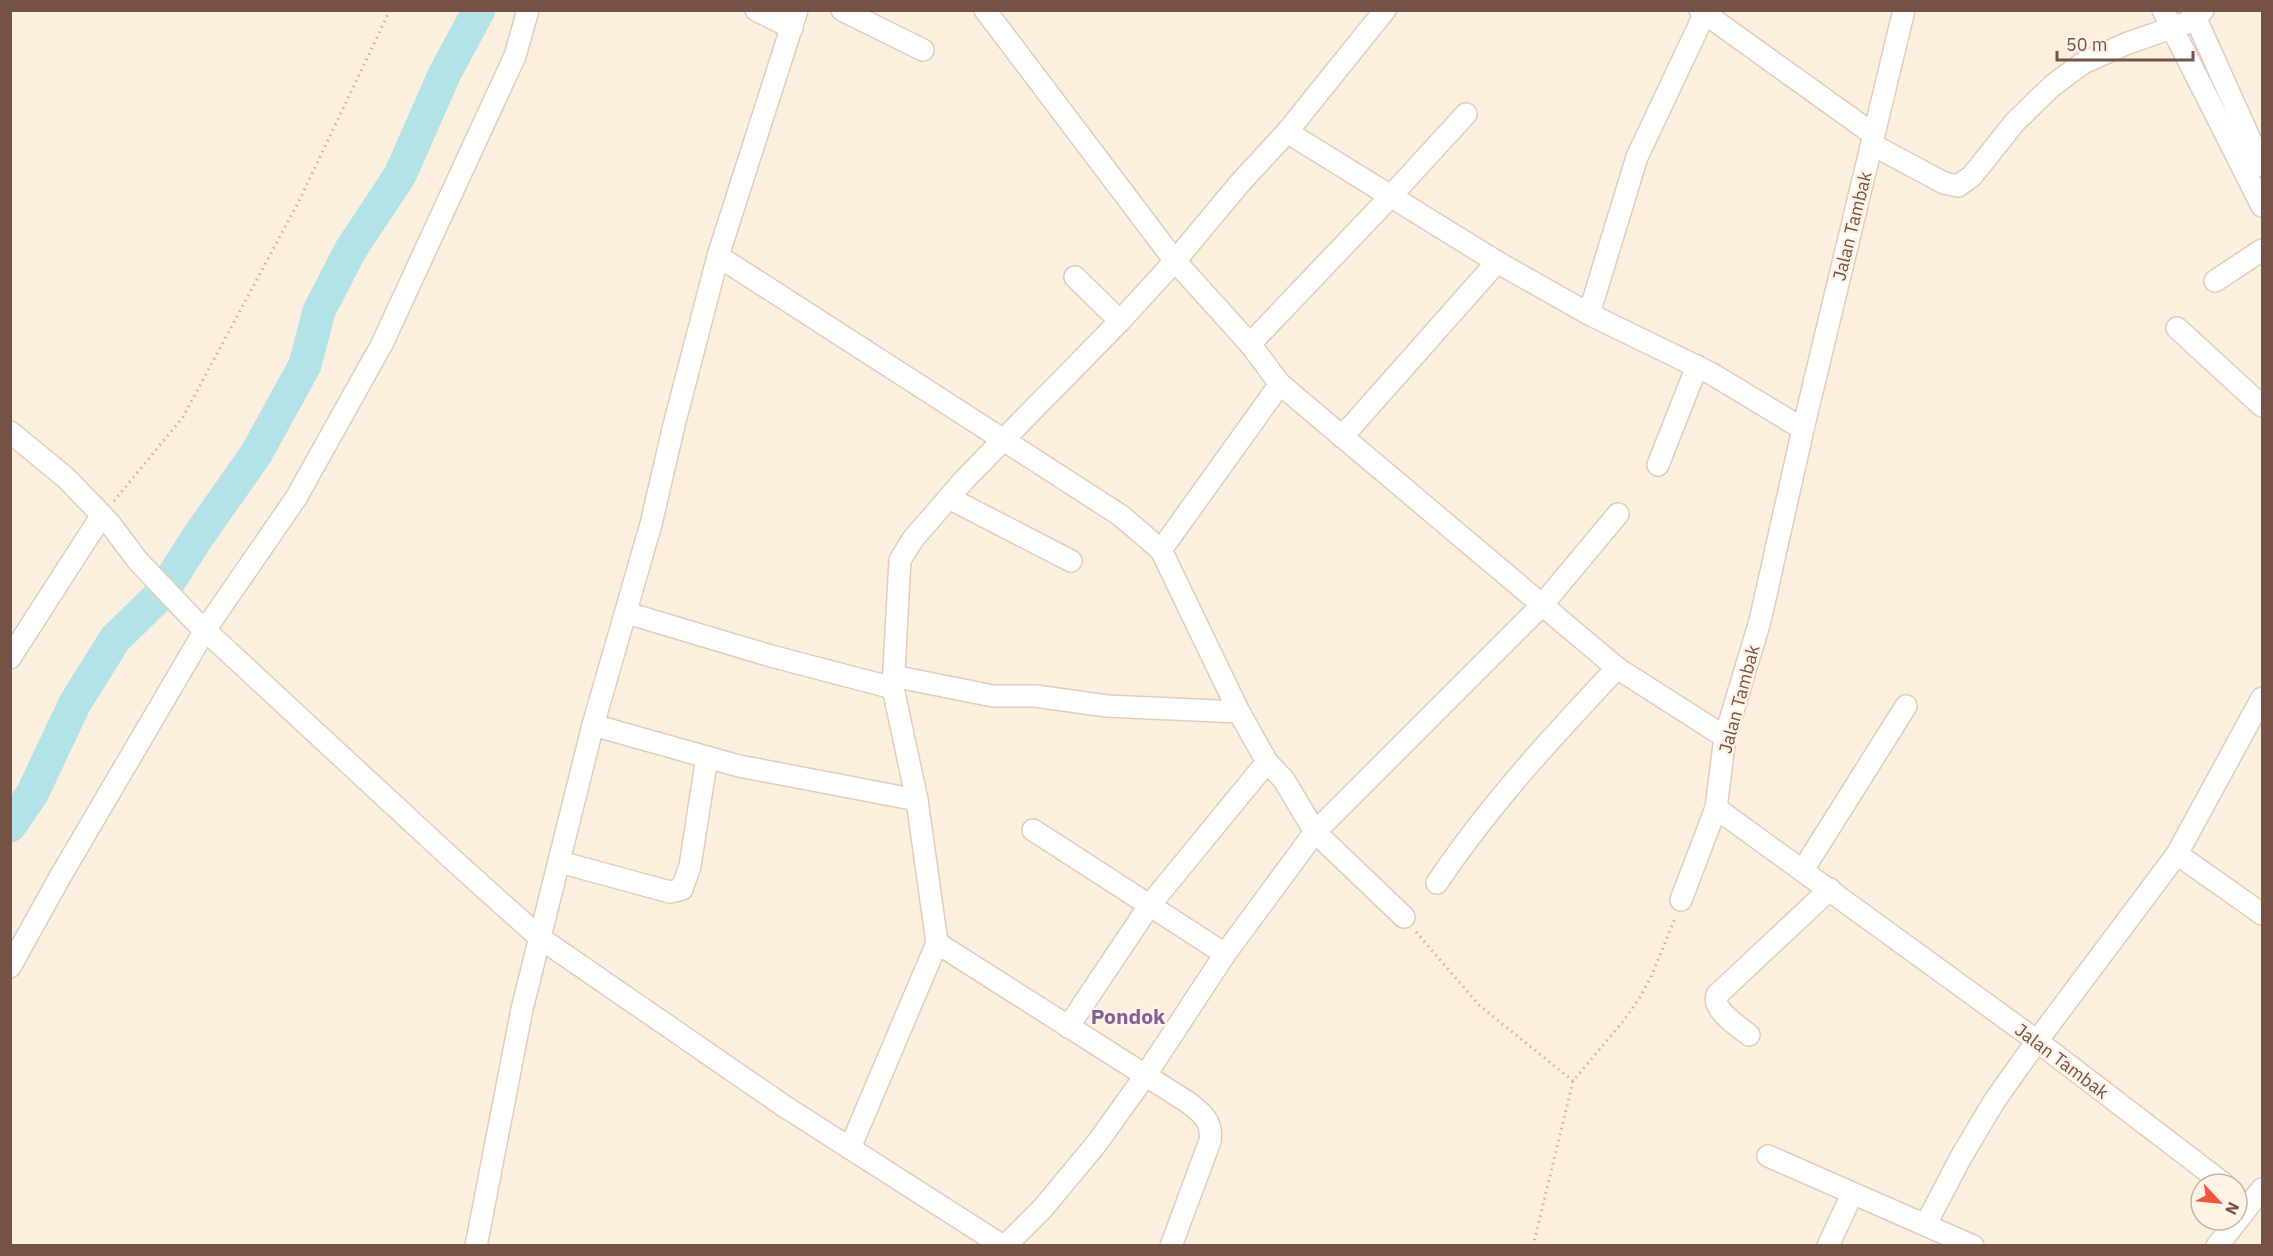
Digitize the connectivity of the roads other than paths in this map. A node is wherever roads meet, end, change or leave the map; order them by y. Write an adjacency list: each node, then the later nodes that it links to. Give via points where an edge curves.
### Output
1 (528, 10): 42 (street, via 515,57 382,344 296,498)
2 (756, 10): 9 (street)
3 (842, 10): 10 (street)
4 (985, 10): 19 (street)
5 (1385, 10): 12 (street)
6 (1904, 10): 13 (street, Jalan Tambak)
7 (1702, 13): 13 (street); 23 (street, via 1636,157)
8 (2185, 18): 13 (street, via 2083,63 2052,86 1959,186 1944,183); 14 (street); 16 (street)
9 (795, 19): 18 (street)
10 (923, 50)
11 (1466, 114): 15 (street)
12 (1287, 132): 15 (street); 19 (street)
13 (1873, 140): 30 (street, Jalan Tambak)
14 (2262, 166)
15 (1390, 197): 20 (street); 26 (street)
16 (2262, 206)
17 (2262, 250): 22 (street)
18 (718, 256): 33 (street); 41 (street)
19 (1175, 261): 24 (street); 26 (street)
20 (1497, 262): 23 (street); 32 (street)
21 (1075, 277): 24 (street)
22 (2215, 281)
23 (1589, 314): 27 (street)
24 (1120, 321): 33 (street)
25 (2177, 328): 29 (street)
26 (1250, 344): 28 (street)
27 (1697, 366): 30 (street); 34 (street)
28 (1280, 384): 32 (street); 38 (street)
29 (2262, 406)
30 (1803, 429): 50 (street, Jalan Tambak, via 1760,621)
31 (10, 432): 37 (street)
32 (1342, 436): 40 (street)
33 (1002, 439): 35 (street); 38 (street, via 1120,515)
34 (1658, 465)
35 (949, 498): 39 (street); 45 (street, via 900,560)
36 (1618, 514): 40 (street)
37 (102, 515): 42 (street, via 138,561); 43 (street)
38 (1161, 550): 48 (street)
39 (1071, 561)
40 (1543, 604): 44 (street); 56 (street)
41 (627, 613): 45 (street); 49 (street)
42 (199, 624): 66 (street); 69 (street)
43 (10, 658)
44 (1617, 668): 50 (street); 60 (street, via 1473,830)
45 (886, 684): 48 (street, via 1107,706); 53 (street)
46 (2262, 698): 57 (street)
47 (1906, 706): 59 (street)
48 (1239, 712): 52 (street)
49 (593, 725): 51 (street); 58 (street)
50 (1725, 737): 54 (street, Jalan Tambak)
51 (707, 757): 53 (street); 58 (street, via 690,866 682,889 670,892)
52 (1267, 762): 56 (street, via 1284,780); 63 (street)
53 (908, 798): 67 (street)
54 (1716, 808): 59 (street, Jalan Tambak); 62 (street)
55 (1033, 831): 63 (street)
56 (1315, 832): 65 (street); 68 (street)
57 (2177, 854): 64 (street); 72 (street)
58 (560, 862): 66 (street)
59 (1803, 870): 61 (street, Jalan Tambak)
60 (1437, 883)
61 (1830, 889): 71 (street, via 1717,994 1720,1009); 72 (street, Jalan Tambak)
62 (1681, 900)
63 (1149, 906): 68 (street); 70 (street)
64 (2262, 914)
65 (1404, 917)
66 (540, 938): 74 (street); 80 (street, via 522,1009)
67 (938, 943): 70 (street); 74 (street)
68 (1226, 954): 73 (street)
69 (10, 967)
70 (1068, 1028): 73 (street)
71 (1749, 1035)
72 (2037, 1041): 76 (street, Jalan Tambak); 79 (street, via 1995,1100)
73 (1145, 1076): 81 (street, via 1070,1176); 82 (street, via 1200,1112 1210,1124 1210,1141)
74 (850, 1148): 81 (street)
75 (1768, 1156): 77 (street)
76 (2208, 1172)
77 (1852, 1194): 79 (street); 83 (street)
78 (2253, 1200): 85 (street)
79 (1926, 1224): 84 (street)
80 (476, 1245)
81 (1004, 1245)
82 (1171, 1245)
83 (1828, 1245)
84 (1973, 1245)
85 (2217, 1245)

